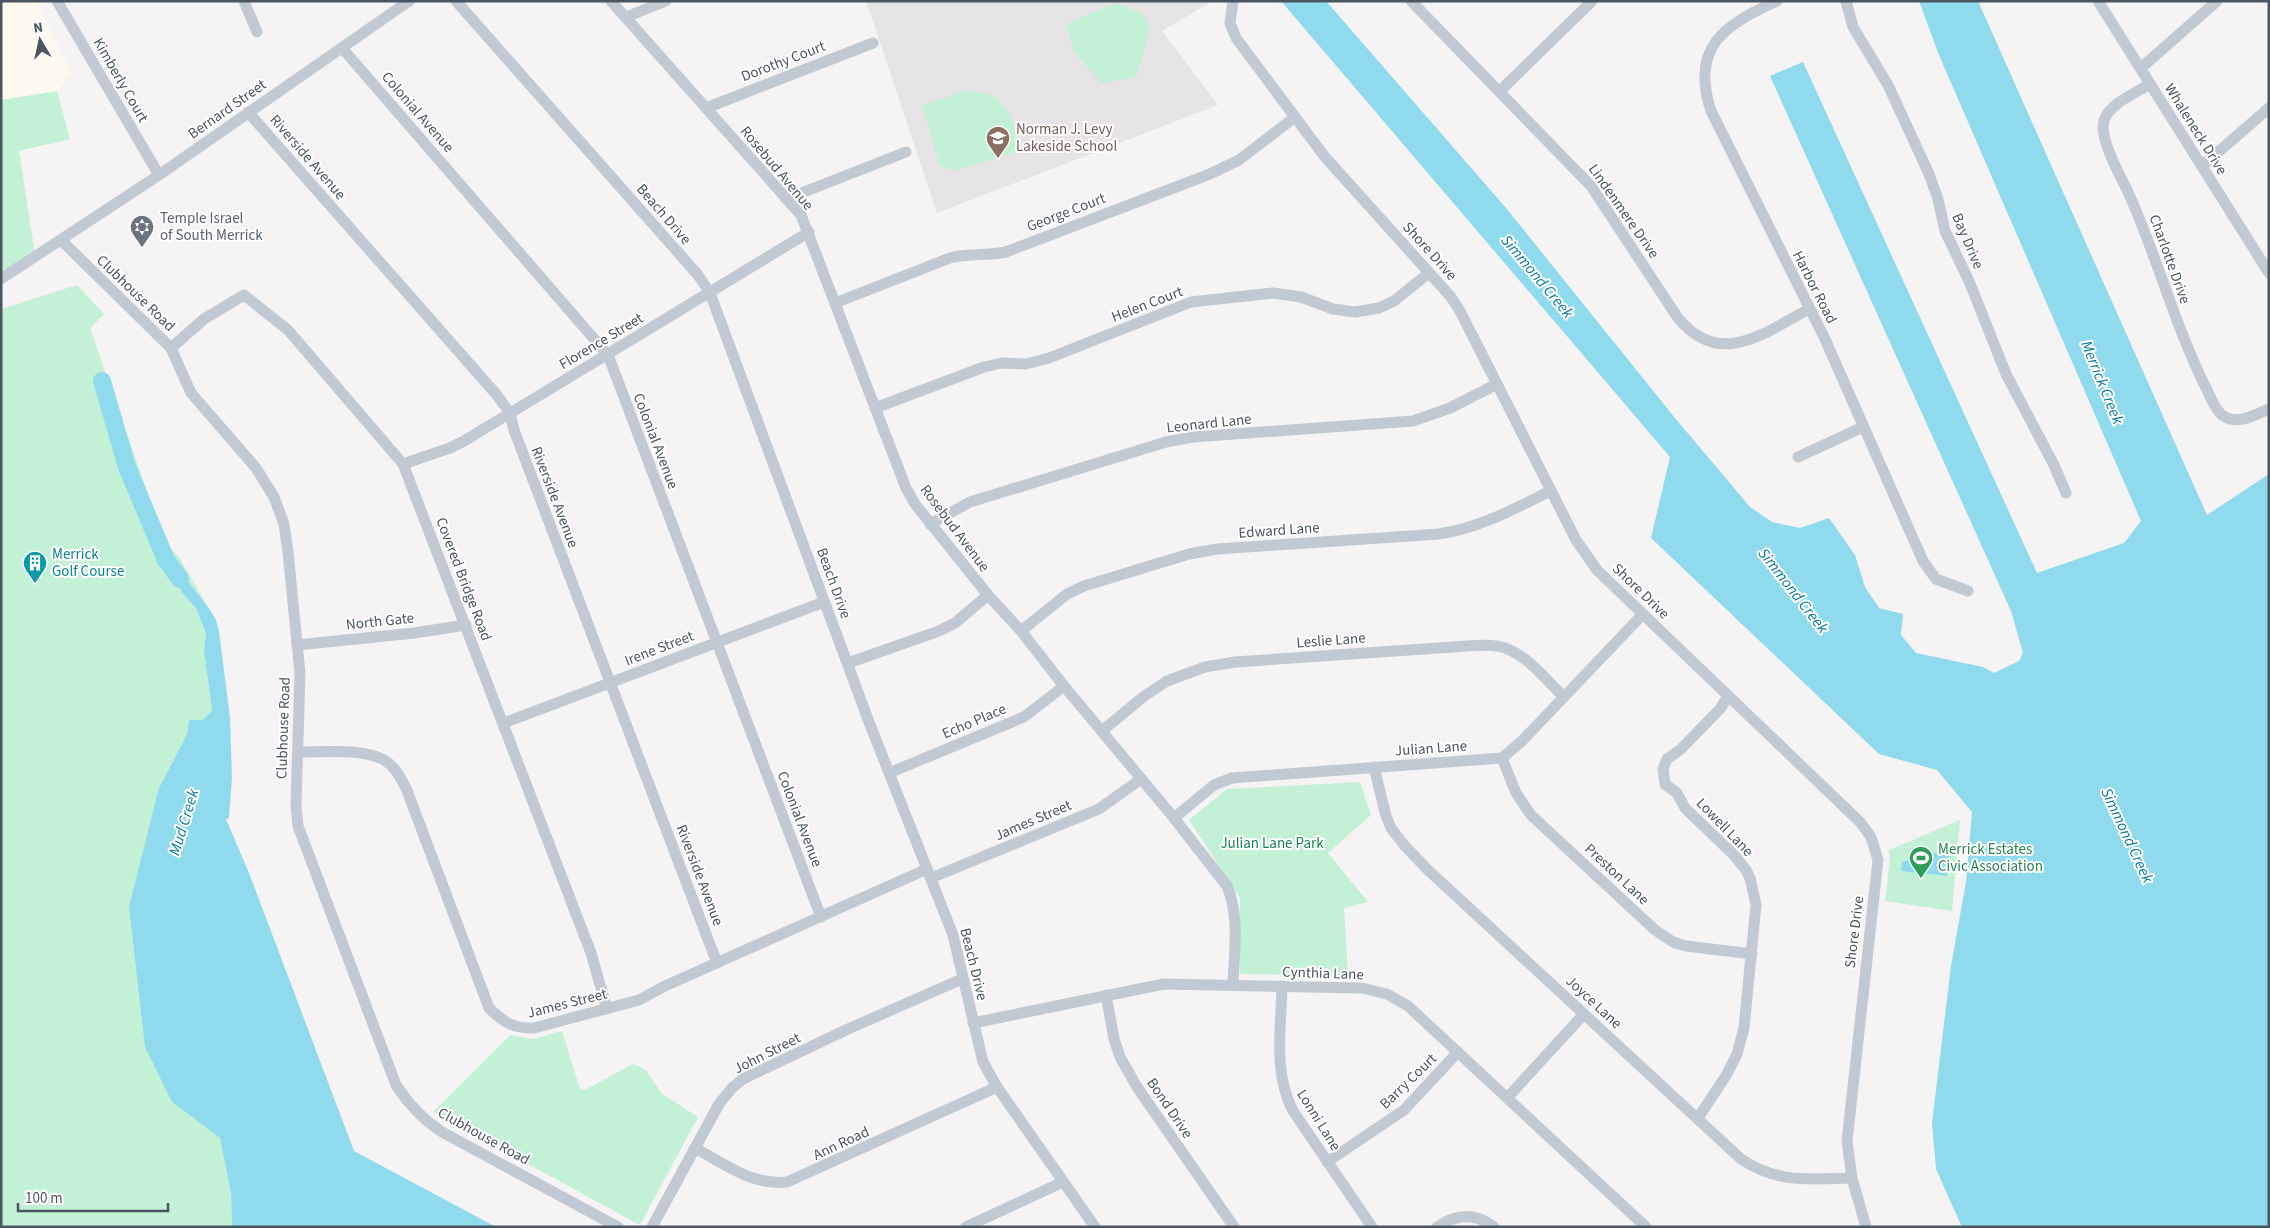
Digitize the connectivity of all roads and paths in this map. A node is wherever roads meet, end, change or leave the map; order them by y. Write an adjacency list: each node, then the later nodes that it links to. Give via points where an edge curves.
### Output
1 (57, 1): 27 (street, Kimberly Court)
2 (244, 1): 15 (street)
3 (409, 1): 17 (street, Bernard Street)
4 (456, 1): 34 (street, Beach Drive, via 698,275)
5 (611, 1): 14 (street, Rosebud Avenue)
6 (666, 1): 14 (street)
7 (1233, 1): 24 (street, Shore Drive, via 1230,23 1236,38)
8 (1411, 1): 20 (street, Lindenmere Drive)
9 (1592, 1): 20 (street)
10 (1777, 1): 36 (street, Harbor Road, via 1745,15 1722,33 1708,58 1704,90 1711,111)
11 (1846, 1): 47 (street, Bay Drive, via 1854,27 1888,84 1929,174 1945,231 1969,280 2006,374)
12 (2098, 1): 18 (street, Whaleneck Drive)
13 (2218, 1): 18 (street)
14 (626, 17): 21 (street, Rosebud Avenue)
15 (257, 32)
16 (873, 43): 21 (street, Dorothy Court)
17 (342, 48): 23 (street, Bernard Street); 38 (street, Colonial Avenue)
18 (2141, 68): 19 (street, Whaleneck Drive)
19 (2150, 84): 26 (street, Whaleneck Drive); 41 (street, Charlotte Drive, via 2111,110 2102,131 2146,231 2182,333 2217,410 2236,420)
20 (1500, 91): 36 (street, Lindenmere Drive, via 1592,186 1678,318 1695,335 1715,344 1738,344)
21 (706, 108): 28 (street, Rosebud Avenue)
22 (2269, 108): 26 (street)
23 (248, 112): 27 (street, Bernard Street); 42 (street, Riverside Avenue)
24 (1295, 117): 32 (street, Shore Drive, via 1326,157); 35 (street, George Court, via 1239,160 1210,174 1006,252 950,258)
25 (906, 152): 28 (street)
26 (2202, 166): 31 (street, Whaleneck Drive)
27 (159, 175): 30 (street, Bernard Street)
28 (786, 199): 29 (street, Rosebud Avenue)
29 (809, 232): 34 (street, Florence Street); 35 (street, Rosebud Avenue)
30 (62, 241): 33 (street); 37 (street, Clubhouse Road)
31 (2267, 266)
32 (1429, 273): 39 (street, Shore Drive, via 1460,311); 40 (street, Helen Court, via 1394,301 1379,308 1355,312 1273,293 1191,302 1049,358 1026,364 984,367)
33 (1, 279)
34 (710, 293): 38 (street, Florence Street); 51 (street, Beach Drive)
35 (835, 303): 40 (street, Rosebud Avenue)
36 (1809, 309): 43 (street, Harbor Road)
37 (171, 348): 45 (street, Covered Bridge Road, via 204,319 244,295 288,330); 56 (street, Clubhouse Road, via 191,393 256,468 274,498 284,524)
38 (608, 355): 42 (street, Florence Street); 55 (street, Colonial Avenue)
39 (1497, 384): 46 (street, Shore Drive); 48 (street, Leonard Lane, via 1450,408 1413,421 1193,437 1166,442 970,502)
40 (875, 408): 48 (street, Rosebud Avenue, via 906,488)
41 (2269, 409)
42 (510, 413): 45 (street, Florence Street, via 450,448); 58 (street, Riverside Avenue)
43 (1863, 427): 44 (street); 49 (street, Harbor Road, via 1930,573 1942,582)
44 (1798, 457)
45 (403, 464): 53 (street, Covered Bridge Road)
46 (1550, 491): 52 (street, Shore Drive, via 1586,557); 54 (street, Edward Lane, via 1487,522 1462,530 1189,554 1084,586 1067,594)
47 (2066, 493)
48 (930, 524): 50 (street, Rosebud Avenue)
49 (1968, 591)
50 (988, 595): 54 (street, Rosebud Avenue); 57 (street, via 955,623 940,631)
51 (824, 602): 55 (street, Irene Street); 57 (street, Beach Drive)
52 (1643, 614): 60 (street, Shore Drive); 61 (street)
53 (466, 625): 56 (street, North Gate); 62 (street, Covered Bridge Road)
54 (1021, 631): 59 (street, Rosebud Avenue)
55 (717, 642): 58 (street, Irene Street); 71 (street, Colonial Avenue)
56 (297, 645): 64 (street, Clubhouse Road, via 300,673)
57 (848, 663): 67 (street, Beach Drive)
58 (610, 683): 62 (street, Irene Street); 73 (street, Riverside Avenue)
59 (1064, 686): 63 (street, Rosebud Avenue); 67 (street, Echo Place, via 1024,717)
60 (1728, 696): 72 (street, Lowell Lane, via 1720,709 1667,759 1663,776 1665,784 1685,808 1734,855 1750,878 1756,905); 87 (street, Shore Drive, via 1860,822 1876,849 1878,860 1848,1118 1847,1141)
61 (1564, 697): 63 (street, Leslie Lane, via 1524,659 1496,646 1244,661 1205,666 1167,681); 65 (street)
62 (504, 723): 78 (street, Covered Bridge Road, via 591,952)
63 (1102, 731): 68 (street, Rosebud Avenue)
64 (298, 752): 78 (street, James Street, via 367,754 385,760 397,771 485,997 500,1019 514,1026 534,1028); 89 (street, Clubhouse Road, via 296,805 300,834 391,1073 407,1103 442,1132)
65 (1502, 758): 66 (street, Julian Lane); 72 (street, Preston Lane, via 1516,793 1531,814 1654,930 1686,946)
66 (1374, 767): 69 (street, Julian Lane, via 1232,778 1214,786); 79 (street, Joyce Lane, via 1386,816 1404,845)
67 (889, 773): 70 (street, Beach Drive)
68 (1141, 779): 69 (street, Rosebud Avenue); 70 (street, James Street, via 1099,809)
69 (1174, 818): 75 (street, Rosebud Avenue, via 1221,876 1232,897 1235,920)
70 (929, 873): 71 (street, James Street); 74 (street, Beach Drive, via 953,935)
71 (821, 917): 73 (street, James Street)
72 (1752, 954): 84 (street, Lowell Lane, via 1744,1028 1737,1054)
73 (717, 963): 78 (street, James Street, via 644,998)
74 (962, 978): 80 (street, Beach Drive); 85 (street, John Street, via 744,1079 719,1104)
75 (1233, 984): 76 (street, Cynthia Lane); 77 (street, Cynthia Lane, via 1164,984)
76 (1282, 986): 81 (street, Cynthia Lane, via 1362,988 1387,994 1408,1006); 86 (street, Lonni Lane, via 1279,1067 1282,1084 1293,1111)
77 (1106, 995): 80 (street, Cynthia Lane); 93 (street, Bond Drive, via 1120,1057)
78 (607, 1009)
79 (1584, 1014): 83 (street); 84 (street, Joyce Lane)
80 (973, 1023): 82 (street, Beach Drive, via 983,1062)
81 (1458, 1052): 83 (street, Cynthia Lane); 86 (street, Barry Court, via 1404,1110)
82 (997, 1088): 85 (street, Ann Road, via 787,1182 772,1184 753,1180); 88 (street, Beach Drive)
83 (1507, 1098): 97 (street, Cynthia Lane)
84 (1698, 1118): 87 (street, Joyce Lane, via 1741,1159 1766,1173 1796,1180)
85 (695, 1148): 90 (street, John Street)
86 (1328, 1162): 94 (street, Lonni Lane)
87 (1852, 1178): 98 (street, Shore Drive)
88 (1063, 1182): 91 (street); 92 (street, Beach Drive)
89 (618, 1227)
90 (652, 1227)
91 (966, 1227)
92 (1094, 1227)
93 (1234, 1227)
94 (1372, 1227)
95 (1437, 1227): 96 (street, via 1449,1219 1465,1216 1478,1217)
96 (1494, 1227)
97 (1646, 1227)
98 (1866, 1227)

